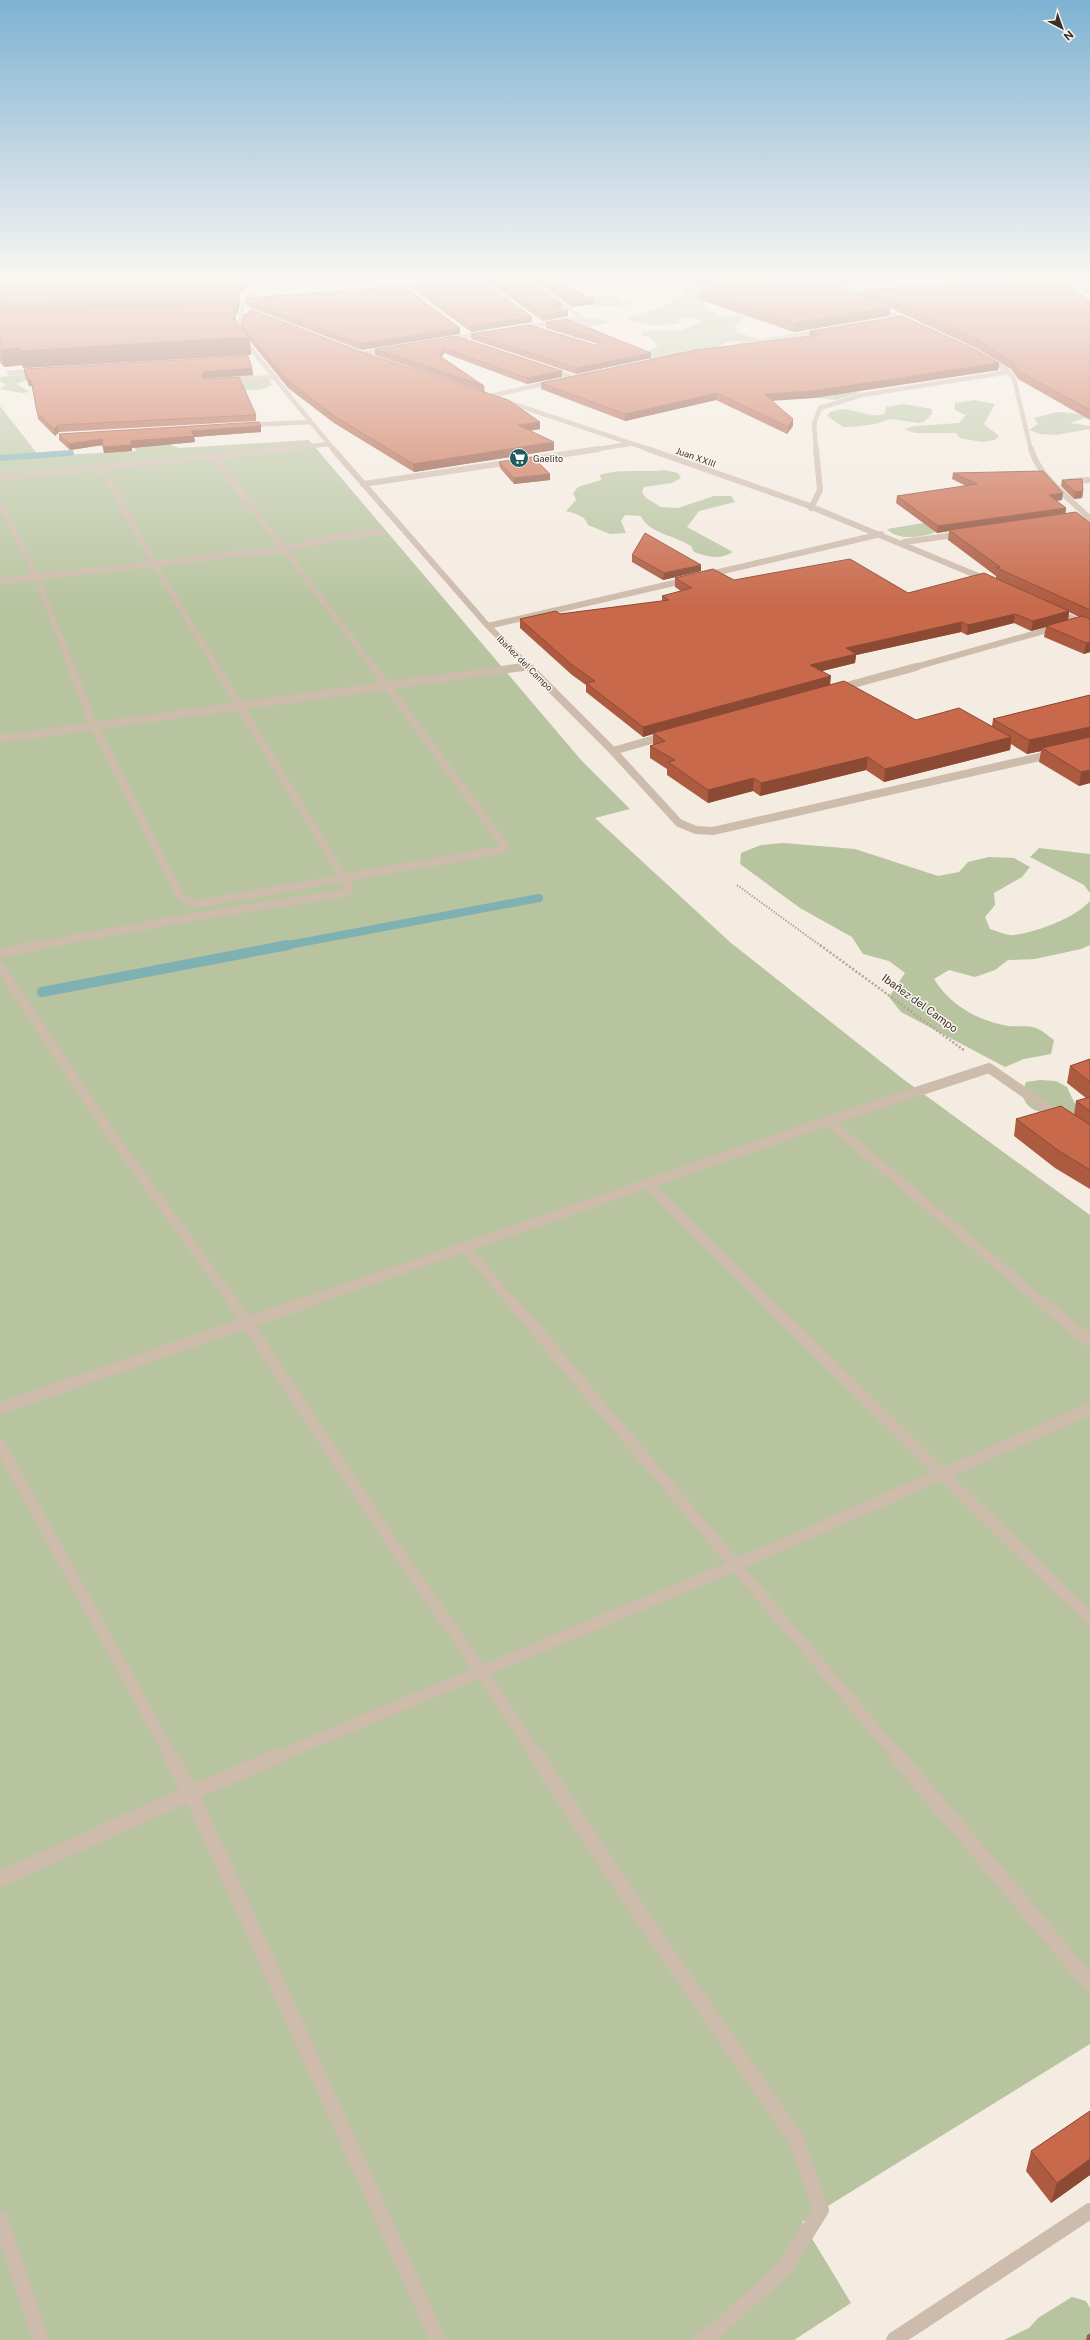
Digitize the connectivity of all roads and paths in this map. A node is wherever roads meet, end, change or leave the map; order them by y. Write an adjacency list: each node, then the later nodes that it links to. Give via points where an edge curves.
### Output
1 (284, 387): 7 (street, Ibañez del Campo)
2 (532, 387): 6 (street)
3 (912, 387): 20 (street, via 862,395 820,408 814,424 820,490)
4 (1016, 387): 16 (street, via 1027,439 1036,462)
5 (482, 393): 6 (street, Juan XXIII)
6 (490, 396): 10 (street, Juan XXIII)
7 (311, 422): 8 (street); 9 (street, Ibañez del Campo)
8 (240, 426)
9 (329, 444): 11 (street); 18 (street, Ibañez del Campo)
10 (631, 444): 18 (street); 20 (street, Juan XXIII)
11 (213, 456): 12 (street); 27 (street)
12 (101, 468): 13 (street); 28 (street)
13 (0, 478)
14 (1090, 480): 15 (street)
15 (1067, 481)
16 (1052, 482): 17 (street); 22 (street)
17 (1059, 482)
18 (363, 484): 34 (street, Ibañez del Campo)
19 (0, 503): 29 (street)
20 (811, 508): 24 (street, Juan XXIII)
21 (1080, 517): 22 (street)
22 (1089, 518)
23 (384, 532): 27 (street, via 338,537)
24 (881, 534): 26 (street, Juan XXIII); 34 (street)
25 (966, 534): 26 (street)
26 (904, 542): 31 (street, Juan XXIII)
27 (284, 549): 28 (street); 37 (street)
28 (155, 566): 29 (street); 39 (street)
29 (38, 578): 30 (street); 40 (street)
30 (0, 581)
31 (996, 583)
32 (1052, 609): 33 (street)
33 (1080, 622): 35 (street); 38 (street)
34 (488, 626): 36 (street, Ibañez del Campo)
35 (1090, 626)
36 (528, 666): 37 (street); 43 (street, Ibañez del Campo)
37 (388, 685): 39 (street); 45 (street, via 505,846 501,850)
38 (835, 689)
39 (240, 706): 40 (street); 45 (street)
40 (94, 726): 42 (street); 45 (street, via 182,899 196,904)
41 (674, 734): 43 (street)
42 (0, 740)
43 (613, 751): 44 (street, Ibañez del Campo, via 679,823 696,830 713,831)
44 (1059, 752)
45 (344, 877): 47 (street, via 350,888 344,893 188,918)
46 (737, 885): 49 (path, Ibañez del Campo)
47 (0, 953)
48 (0, 967): 54 (street, via 112,1136)
49 (989, 1068): 50 (street); 51 (street)
50 (828, 1121): 52 (street); 55 (street)
51 (1071, 1124)
52 (647, 1184): 53 (street); 59 (street)
53 (466, 1248): 54 (street); 60 (street)
54 (248, 1322): 56 (street); 62 (street, via 402,1558)
55 (1090, 1342)
56 (0, 1408)
57 (1090, 1408): 59 (street)
58 (0, 1445): 63 (street)
59 (941, 1473): 60 (street); 61 (street)
60 (736, 1566): 62 (street); 65 (street)
61 (1090, 1619)
62 (481, 1671): 63 (street); 70 (street, via 644,1920 796,2139 821,2210 786,2267 718,2329)
63 (191, 1793): 64 (street); 69 (street)
64 (0, 1879)
65 (1090, 1983)
66 (1090, 2211): 71 (street)
67 (0, 2218): 68 (street)
68 (41, 2340)
69 (438, 2340)
70 (700, 2340)
71 (894, 2340)

